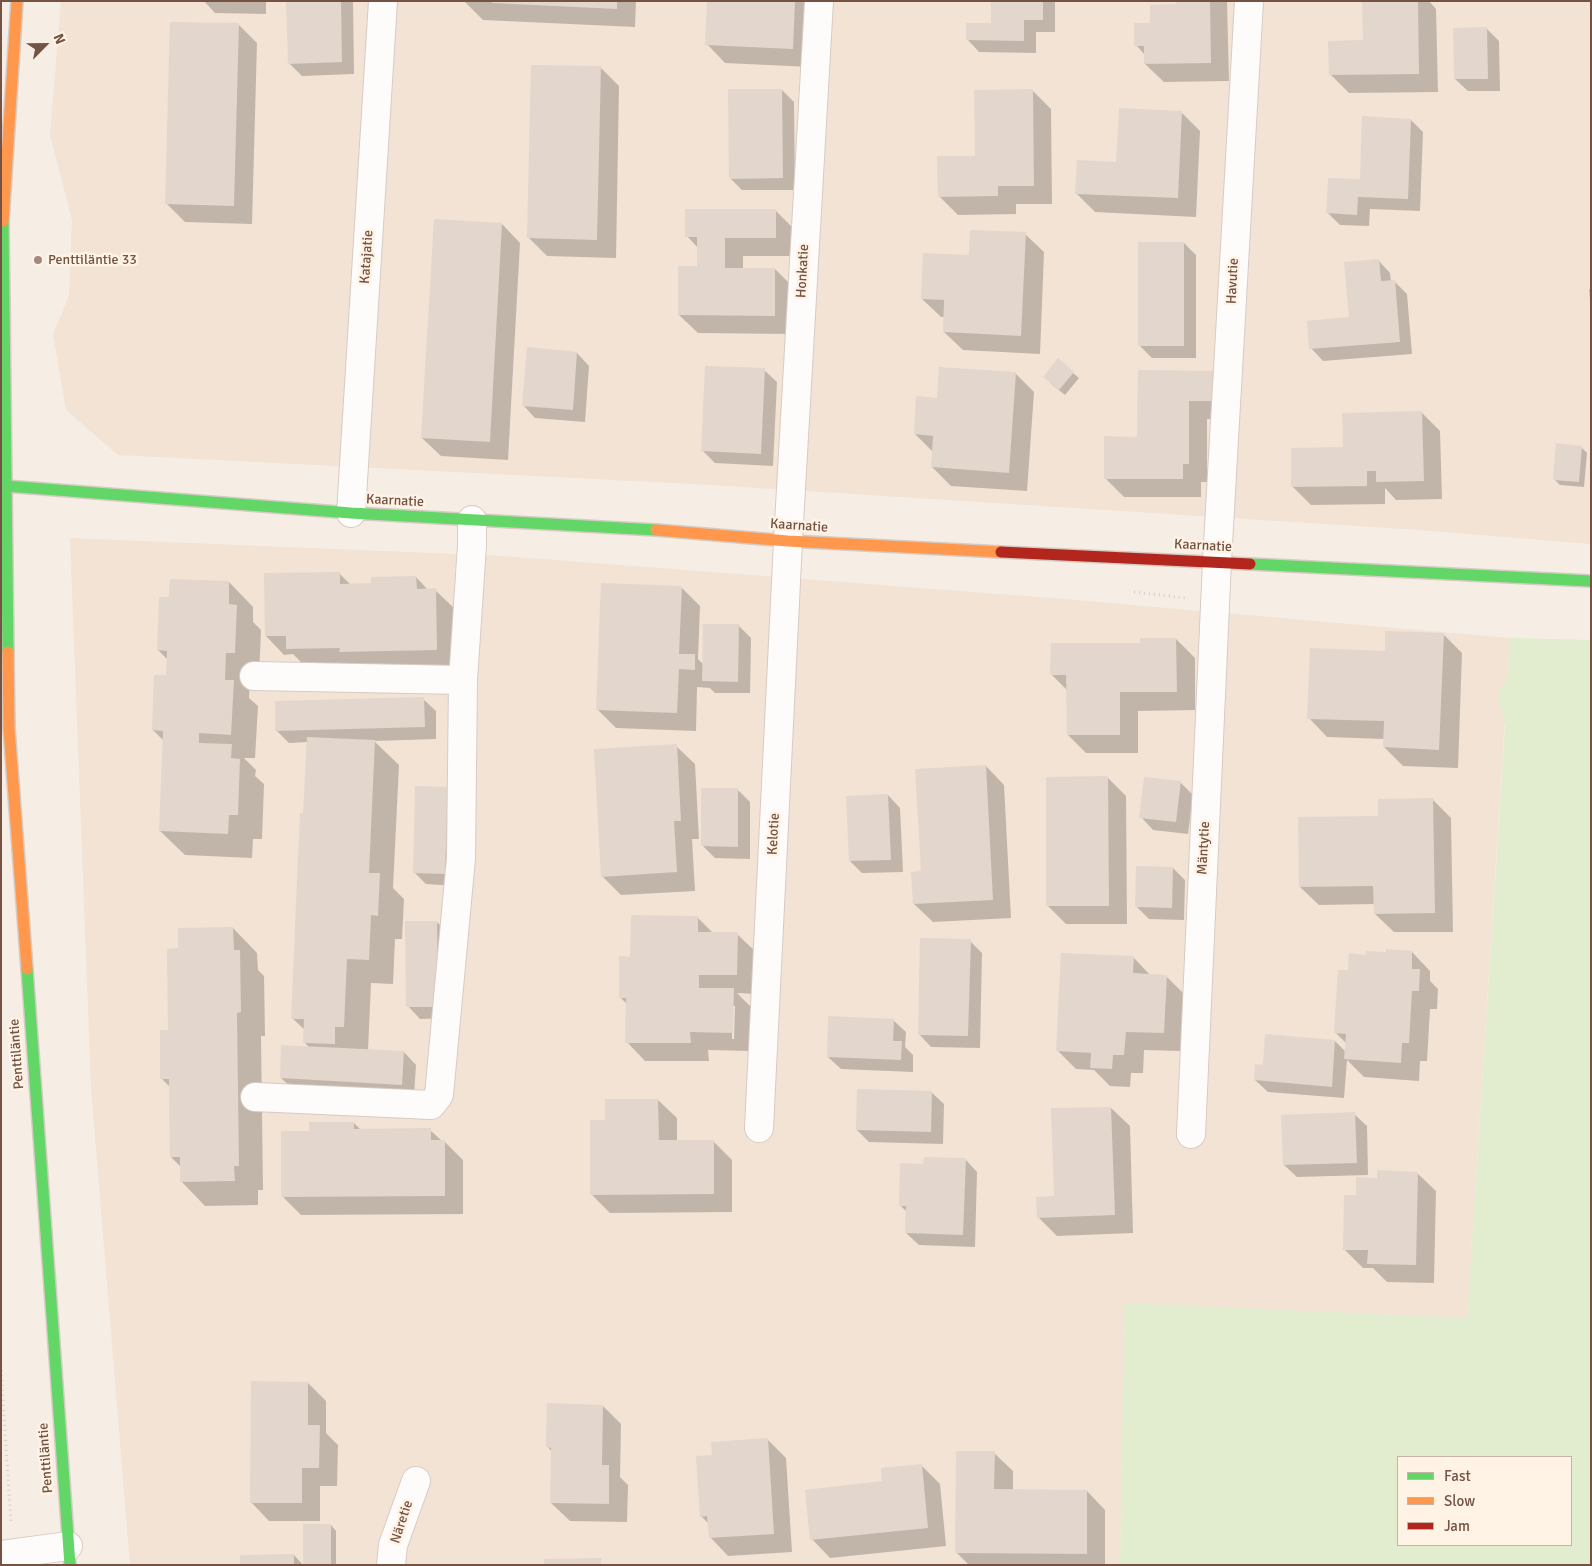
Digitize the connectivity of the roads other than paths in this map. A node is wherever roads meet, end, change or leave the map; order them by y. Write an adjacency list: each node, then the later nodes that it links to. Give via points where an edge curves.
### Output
1 (16, 1): 5 (street, Penttiläntie, via 3,208)
2 (383, 1): 6 (street, Katajatie)
3 (819, 1): 8 (street, Honkatie)
4 (1249, 1): 9 (street, Havutie)
5 (6, 486): 6 (street, Kaarnatie); 13 (street, Penttiläntie)
6 (351, 513): 7 (street, Kaarnatie)
7 (472, 520): 8 (street, Kaarnatie); 12 (street)
8 (788, 541): 9 (street, Kaarnatie); 15 (street, Kelotie)
9 (1216, 562): 10 (street, Kaarnatie); 16 (street, Mäntytie)
10 (1591, 581)
11 (254, 676): 12 (street)
12 (463, 680): 14 (street, via 461,858 439,1095 431,1105)
13 (5, 728): 19 (street, Penttiläntie)
14 (255, 1097)
15 (760, 1128)
16 (1191, 1134)
17 (416, 1481): 20 (street, Näretie, via 393,1545)
18 (7, 1554): 19 (street)
19 (69, 1555)
20 (391, 1565)

